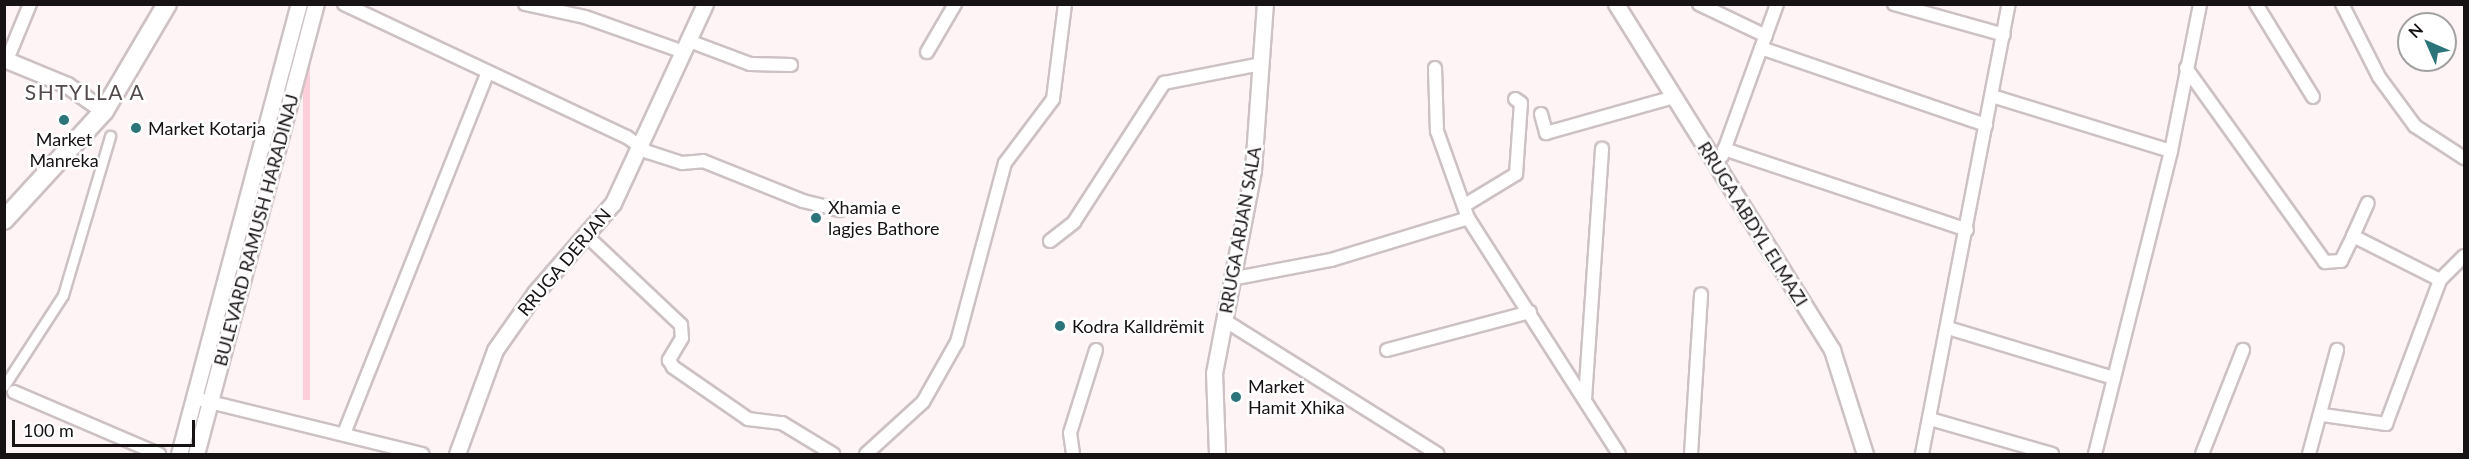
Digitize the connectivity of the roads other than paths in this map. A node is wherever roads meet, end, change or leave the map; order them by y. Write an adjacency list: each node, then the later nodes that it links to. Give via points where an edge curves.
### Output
1 (30, 4): 23 (street)
2 (167, 4): 33 (main road)
3 (298, 4): 66 (street, BULEVARD RAMUSH HARADINAJ)
4 (316, 4): 66 (street, BULEVARD RAMUSH HARADINAJ)
5 (344, 4): 28 (street)
6 (525, 4): 21 (street)
7 (705, 4): 21 (street, RRUGA DERJAN)
8 (956, 4): 22 (street)
9 (1065, 4): 76 (street, via 1053,99 1005,163 957,342 923,402)
10 (1265, 4): 24 (street, RRUGA ARJAN SALA)
11 (1616, 4): 30 (street, RRUGA ABDYL ELMAZI)
12 (1698, 4): 20 (street)
13 (1777, 4): 20 (street)
14 (1894, 4): 19 (street)
15 (2010, 4): 19 (street)
16 (2200, 4): 27 (street)
17 (2256, 4): 31 (street)
18 (2342, 4): 41 (street, via 2379,77 2415,126)
19 (2004, 34): 29 (street)
20 (1764, 42): 35 (street); 39 (street)
21 (687, 46): 25 (street, via 750,64); 37 (street, RRUGA DERJAN)
22 (927, 52)
23 (6, 59): 33 (street, via 67,85)
24 (1261, 64): 51 (street, via 1164,83 1074,222); 53 (street, RRUGA ARJAN SALA, via 1253,170)
25 (791, 65)
26 (1435, 68): 44 (street, via 1437,131)
27 (2186, 68): 40 (street); 49 (street, via 2325,262 2341,261)
28 (488, 72): 37 (street); 69 (street)
29 (1992, 96): 35 (street); 40 (street)
30 (1674, 97): 34 (street, via 1546,133); 42 (street, RRUGA ABDYL ELMAZI)
31 (2313, 97)
32 (1515, 99): 44 (street, via 1521,103 1516,174)
33 (104, 111): 47 (main road)
34 (1541, 114)
35 (1986, 125): 48 (street)
36 (110, 136): 64 (street, via 63,295)
37 (642, 147): 45 (street, via 682,164 703,161 792,197); 50 (street, RRUGA DERJAN, via 613,203)
38 (1602, 149): 65 (street)
39 (1724, 149): 42 (street); 48 (street)
40 (2171, 151): 63 (street)
41 (2464, 158)
42 (1718, 168): 82 (street, RRUGA ABDYL ELMAZI, via 1832,350)
43 (2368, 203): 49 (street)
44 (1465, 205): 46 (street)
45 (840, 210)
46 (1468, 218): 53 (street, via 1331,260); 56 (street)
47 (4, 220)
48 (1967, 230): 58 (street)
49 (2353, 236): 54 (street)
50 (588, 237): 74 (street, RRUGA DERJAN, via 536,293 495,350); 75 (street, via 681,325 682,338 669,360 673,367 748,420 782,423)
51 (1050, 241)
52 (2464, 256): 54 (street)
53 (1231, 279): 57 (street, RRUGA ARJAN SALA)
54 (2440, 279): 67 (street, via 2386,424)
55 (1701, 294): 81 (street)
56 (1530, 312): 60 (street); 65 (street)
57 (1224, 320): 78 (street, RRUGA ARJAN SALA, via 1214,373); 79 (street)
58 (1948, 328): 63 (street); 68 (street)
59 (1096, 350): 77 (street, via 1070,433)
60 (1387, 350)
61 (2243, 350): 86 (street)
62 (2337, 350): 67 (street)
63 (2114, 378): 85 (street)
64 (9, 389): 70 (street)
65 (1585, 399): 80 (street)
66 (202, 400): 69 (street); 71 (street, BULEVARD RAMUSH HARADINAJ); 72 (street, BULEVARD RAMUSH HARADINAJ)
67 (2323, 415): 87 (street)
68 (1930, 419): 83 (street); 84 (street)
69 (345, 431): 73 (street)
70 (159, 454)
71 (179, 454)
72 (196, 454)
73 (422, 454)
74 (457, 454)
75 (833, 454)
76 (866, 454)
77 (1073, 454)
78 (1217, 454)
79 (1438, 454)
80 (1619, 454)
81 (1691, 454)
82 (1865, 454)
83 (1922, 454)
84 (2052, 454)
85 (2095, 454)
86 (2202, 454)
87 (2309, 454)

